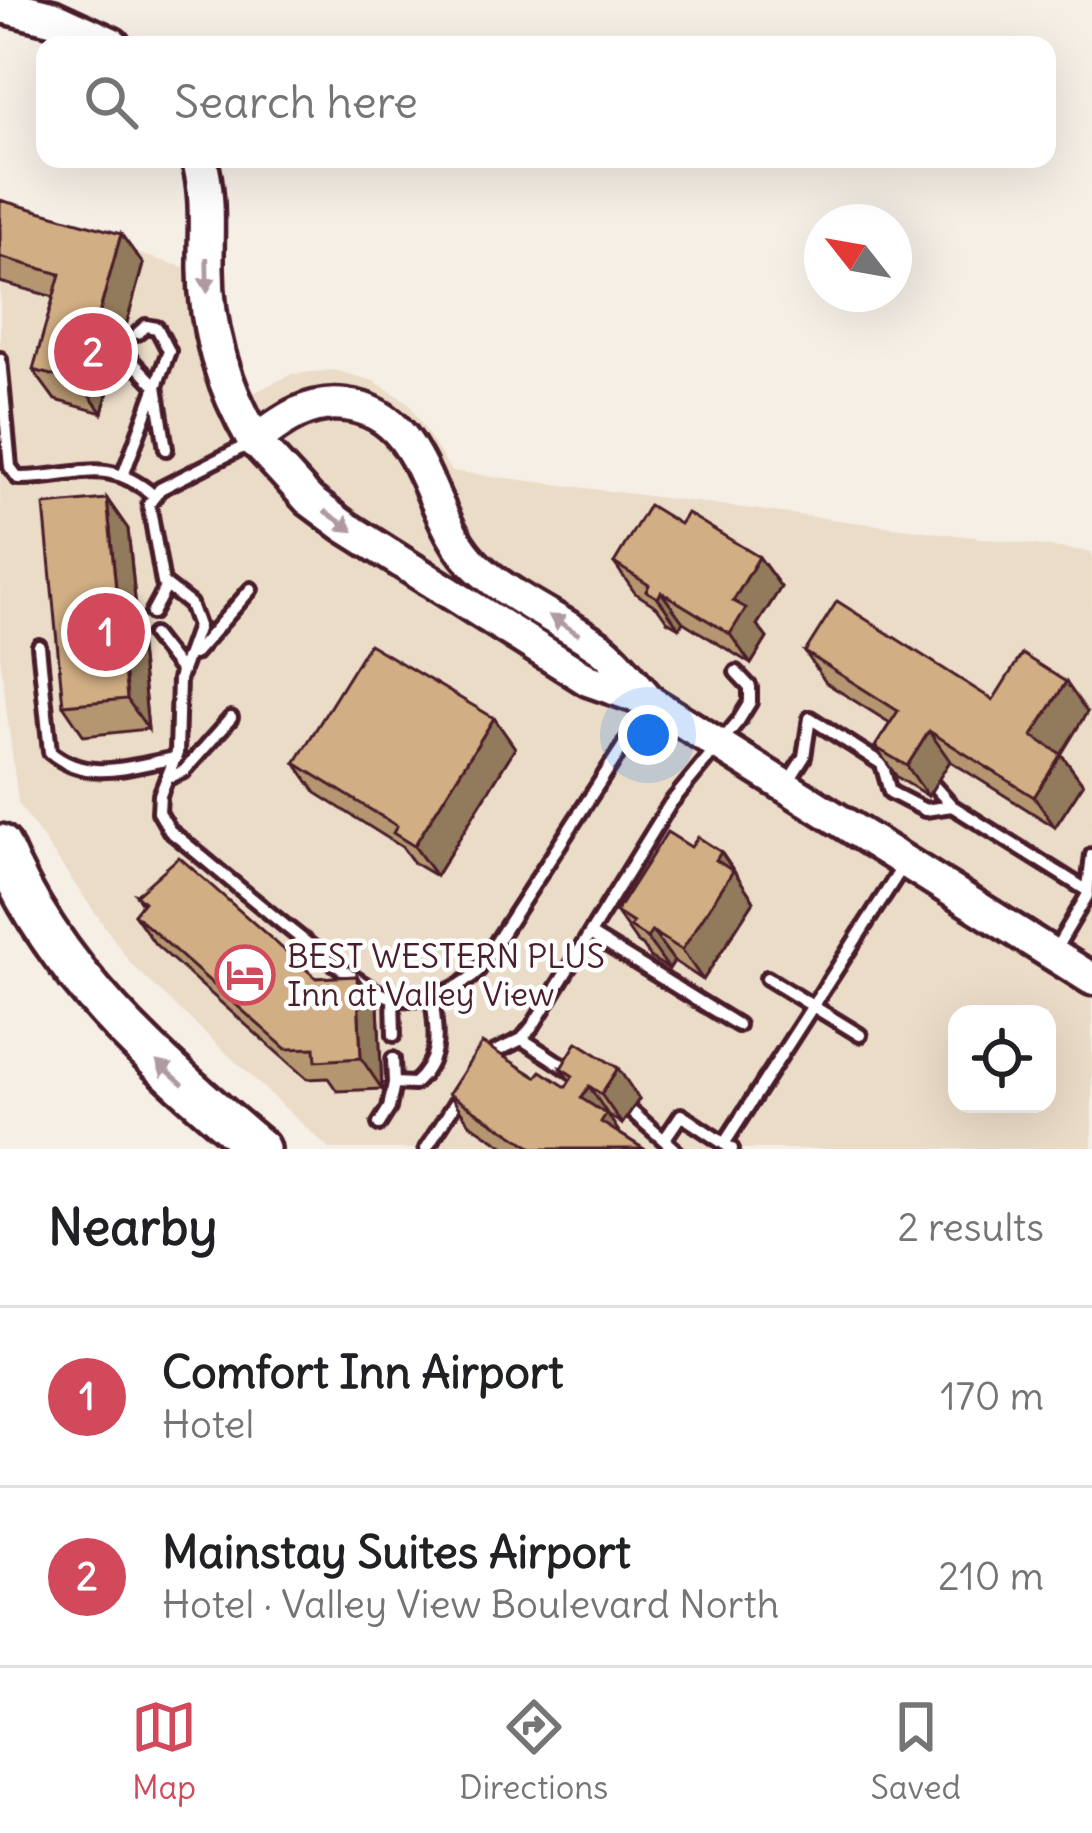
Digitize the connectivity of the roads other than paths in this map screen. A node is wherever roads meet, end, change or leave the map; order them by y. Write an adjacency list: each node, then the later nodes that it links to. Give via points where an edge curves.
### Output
1 (0, 5): 2 (main road)
2 (92, 36)
3 (200, 168): 8 (main road, one-way to 8, via 213,341)
4 (138, 333): 7 (lane, via 146,326 166,338)
5 (129, 358): 7 (lane)
6 (0, 359): 10 (lane, via 10,467 18,478)
7 (156, 386): 9 (lane); 10 (lane)
8 (255, 441): 11 (lane); 19 (street, one-way to 19, via 344,526 588,680); 19 (street, one-way to 8, via 605,651 464,554 412,446 378,414 314,406)
9 (166, 449)
10 (124, 473): 11 (lane)
11 (153, 495): 13 (lane)
12 (251, 589): 17 (lane)
13 (165, 590): 14 (lane); 17 (lane, via 196,614)
14 (152, 613)
15 (154, 635): 17 (lane)
16 (39, 646): 22 (lane, via 50,752 88,774)
17 (184, 668): 22 (lane)
18 (736, 671): 21 (lane, via 750,687 750,702)
19 (651, 702): 21 (street); 37 (lane, via 477,972)
20 (231, 718): 25 (lane)
21 (722, 747): 27 (street); 33 (lane, via 670,804)
22 (176, 758): 25 (lane)
23 (882, 764): 24 (lane); 27 (lane, via 810,718 804,757); 28 (lane, via 890,792 916,808)
24 (903, 766)
25 (169, 777): 38 (lane, via 159,812 170,831 360,982)
26 (934, 786): 28 (lane)
27 (785, 787): 31 (street)
28 (952, 806): 32 (lane)
29 (0, 844): 51 (highway, one-way to 29, via 104,1008 36,919)
30 (1092, 855): 32 (lane)
31 (905, 863): 34 (street); 39 (lane)
32 (1088, 891): 34 (lane)
33 (590, 934): 40 (lane); 43 (lane)
34 (1051, 956): 36 (street)
35 (767, 978): 39 (lane)
36 (1092, 980)
37 (432, 996): 38 (lane); 45 (lane, via 437,1053 414,1084)
38 (393, 998): 41 (lane)
39 (813, 1006): 42 (lane); 50 (lane)
40 (738, 1025)
41 (394, 1035)
42 (860, 1035)
43 (522, 1039): 46 (lane); 52 (lane, via 484,1058)
44 (393, 1059): 45 (lane)
45 (394, 1083): 48 (lane)
46 (591, 1084)
47 (631, 1111): 49 (lane)
48 (379, 1124)
49 (669, 1144): 50 (lane, via 681,1115)
50 (728, 1146)
51 (259, 1149)
52 (426, 1149)

